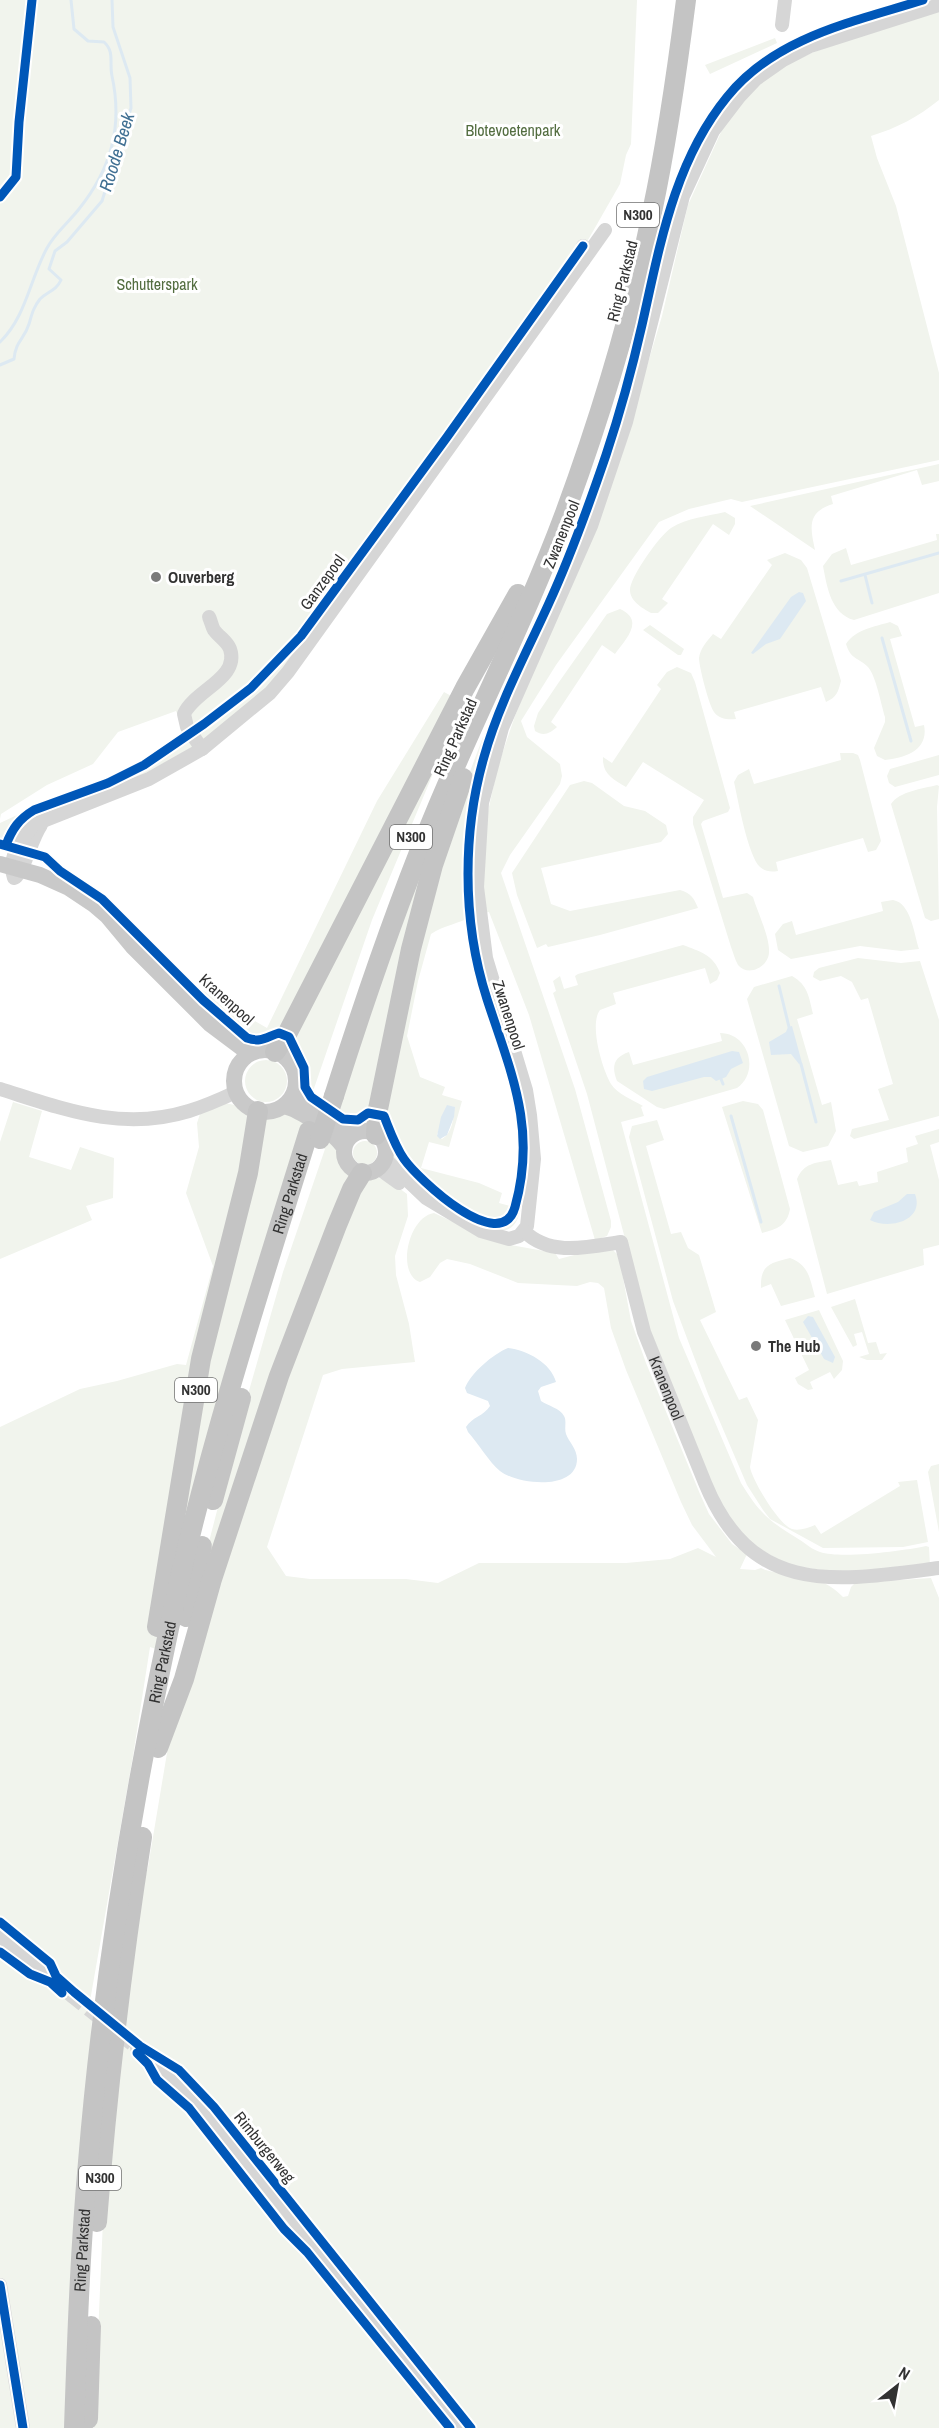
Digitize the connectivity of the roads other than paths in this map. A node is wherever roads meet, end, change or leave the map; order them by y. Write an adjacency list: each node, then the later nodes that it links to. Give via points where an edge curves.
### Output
1 (674, 0): 9 (highway, Ring Parkstad / N300, via 650,159 618,300 582,426)
2 (686, 0): 11 (highway, Ring Parkstad / N300, via 654,204 620,343 564,515)
3 (786, 0): 5 (street)
4 (939, 5): 25 (street, Zwanenpool, via 810,46 783,60 756,79 713,131 683,196 626,422 595,515 502,729 482,803 477,887 486,958 524,1082 530,1115 533,1176)
5 (782, 25)
6 (605, 230): 8 (street, Ganzepool)
7 (583, 246): 8 (street)
8 (583, 261): 12 (street, Ganzepool, via 288,672 270,693)
9 (518, 594): 14 (highway, N300); 19 (highway, Ring Parkstad / N300, via 388,894 355,986)
10 (209, 617): 12 (street, via 230,649 231,658 223,678 196,697 184,714 187,727)
11 (519, 623): 19 (highway, Ring Parkstad / N300, via 438,805); 22 (highway, N300, via 434,865 411,949)
12 (202, 749): 13 (street, Ganzepool, via 149,779 44,821)
13 (10, 870): 15 (main road, Kranenpool, via 78,894 107,916)
14 (275, 1052): 15 (main road, via 259,1050); 17 (main road, via 293,1068)
15 (244, 1059): 18 (main road, via 234,1084)
16 (0, 1089): 18 (street, via 89,1116 133,1121 189,1111)
17 (295, 1091): 20 (main road); 23 (main road)
18 (236, 1092): 21 (main road, via 247,1106)
19 (328, 1092): 27 (highway, Ring Parkstad / N300, bridge, via 251,1360)
20 (283, 1106): 21 (main road); 23 (main road, via 299,1112 337,1139)
21 (258, 1111): 27 (highway, N300, via 248,1173 201,1359 154,1648)
22 (376, 1135): 23 (main road, via 367,1132); 24 (main road, via 385,1145)
23 (349, 1141): 24 (main road, via 344,1156 348,1164 354,1170)
24 (375, 1167): 25 (street, via 404,1176 444,1211 489,1235 509,1239); 27 (highway, N300, via 348,1198 279,1376 212,1579 184,1679)
25 (524, 1231): 26 (street, Kranenpool, via 543,1245 556,1248 621,1242 644,1332 714,1507 742,1543 775,1566 796,1574 827,1578)
26 (939, 1568)
27 (152, 1747): 33 (highway, Ring Parkstad / N300, via 123,1872 94,2100); 34 (highway, Ring Parkstad / N300, via 108,2095 96,2235)
28 (0, 1936): 29 (street)
29 (72, 1996)
30 (137, 2048): 35 (street, Rimburgerweg, via 232,2141)
31 (0, 2285): 32 (street)
32 (23, 2428)
33 (74, 2428)
34 (87, 2428)
35 (460, 2428)

